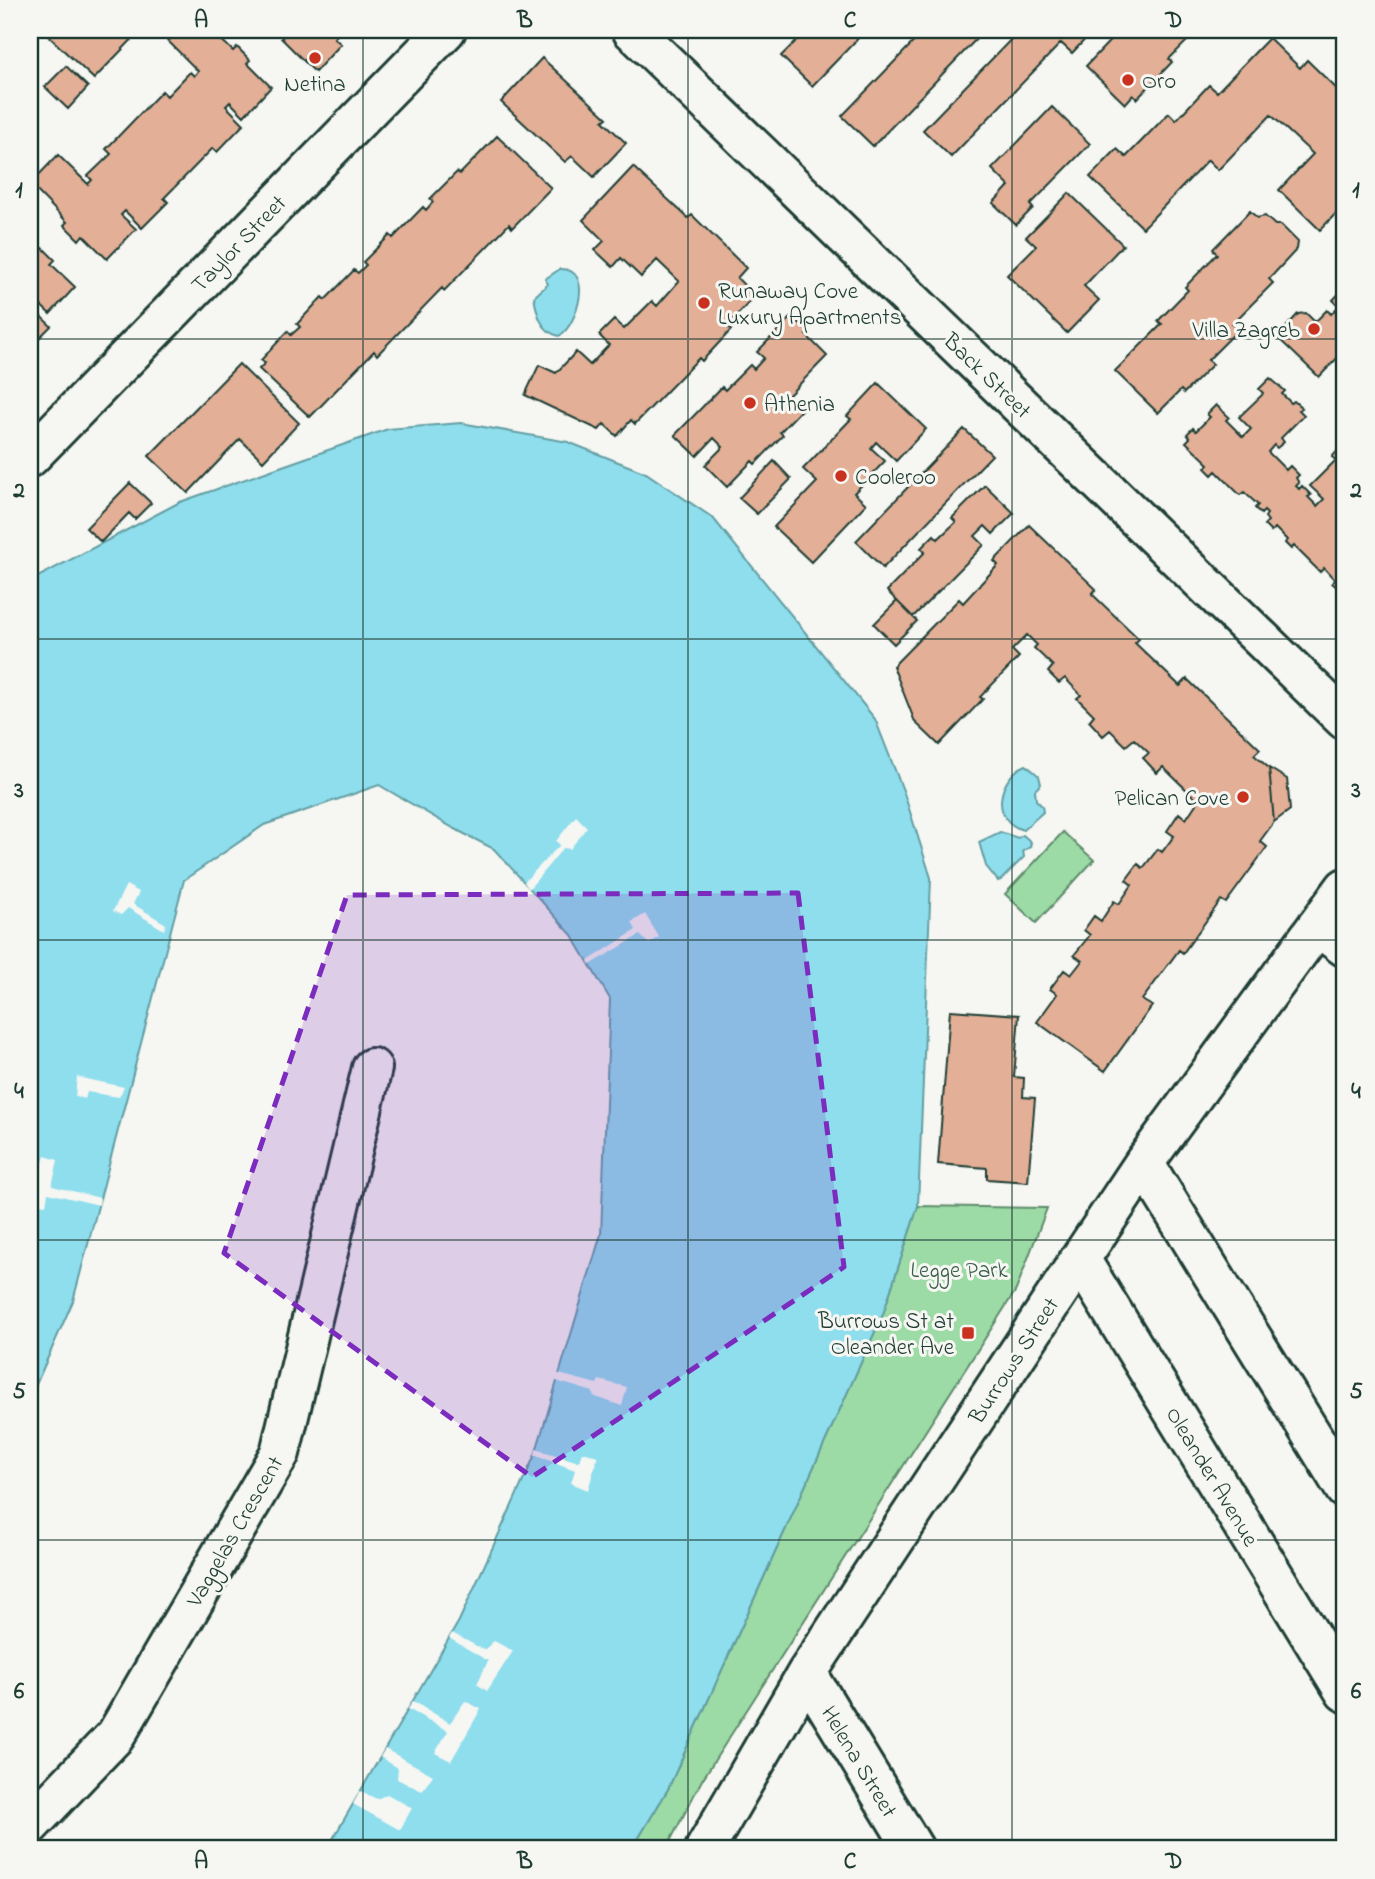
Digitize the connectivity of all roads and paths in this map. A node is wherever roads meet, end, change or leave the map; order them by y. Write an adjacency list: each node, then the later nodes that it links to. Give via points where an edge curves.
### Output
1 (446, 30): 3 (street, Taylor Street)
2 (632, 30): 4 (street, Back Street)
3 (30, 457)
4 (1345, 720)
5 (1345, 888): 6 (street, Burrows Street)
6 (1331, 937): 8 (street, Burrows Street)
7 (372, 1068): 13 (street, Vaggelas Crescent, via 279,1454 116,1735)
8 (1144, 1163): 9 (street, Burrows Street); 10 (street)
9 (1080, 1259): 11 (street, Burrows Street); 12 (street, Oleander Avenue)
10 (1345, 1489)
11 (807, 1673): 14 (street, Burrows Street); 15 (street, Helena Street)
12 (1345, 1692)
13 (30, 1825)
14 (705, 1849)
15 (914, 1849)

